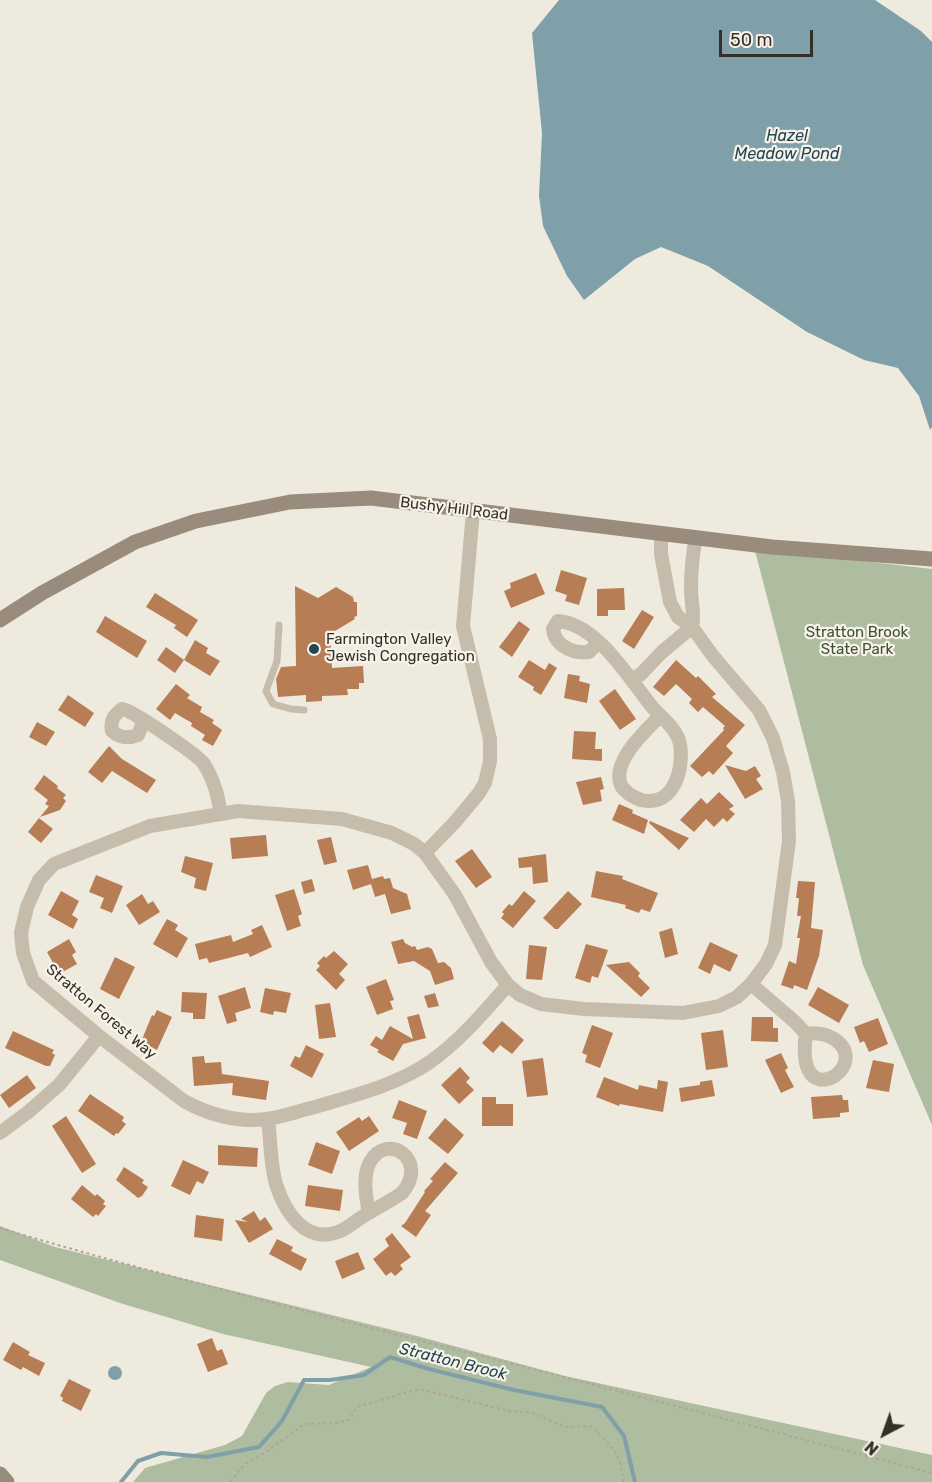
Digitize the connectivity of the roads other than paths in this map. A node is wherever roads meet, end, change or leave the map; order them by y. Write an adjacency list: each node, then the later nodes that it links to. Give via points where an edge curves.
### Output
1 (473, 511): 2 (main road, Bushy Hill Road); 5 (main road, Bushy Hill Road, via 370,498 290,502 196,521 135,542); 14 (street, via 463,626 490,739 490,761 479,794)
2 (661, 534): 3 (main road, Bushy Hill Road); 7 (street, Stratton Forest Way, via 670,602 678,617)
3 (696, 538): 4 (main road, Bushy Hill Road); 7 (street, via 691,565 695,616)
4 (932, 559)
5 (0, 620)
6 (279, 625): 10 (lane, via 277,661 266,691 273,704)
7 (692, 627): 9 (street); 15 (street, Stratton Forest Way, via 759,710 773,738 788,801 789,841 775,945)
8 (598, 643): 9 (street)
9 (633, 679): 11 (street)
10 (304, 710)
11 (660, 716): 11 (street, via 680,743 680,771 668,794 652,801 639,799 622,788 619,768 625,755)
12 (144, 720): 13 (street, via 203,762 219,799)
13 (220, 813): 14 (street, Stratton Forest Way, via 342,819 392,833); 18 (street, Stratton Forest Way, via 150,826 54,864 39,880 27,907 21,933 22,953 33,981)
14 (425, 853): 16 (street, Stratton Forest Way, via 455,895)
15 (751, 984): 16 (street, Stratton Forest Way, via 719,1006 683,1013 541,1004); 17 (street)
16 (508, 985): 19 (street, Stratton Forest Way, via 457,1039 411,1074 359,1095)
17 (806, 1034)
18 (99, 1036): 19 (street, Stratton Forest Way, via 184,1101 204,1111 248,1120); 20 (street, via 59,1085)
19 (268, 1119): 21 (street, via 276,1185 299,1226 318,1234 340,1232)
20 (0, 1133)
21 (369, 1213): 21 (street, via 389,1203 409,1184 410,1161 395,1149 386,1149 370,1160 366,1195)
22 (0, 1474): 23 (main road)
23 (7, 1482)

